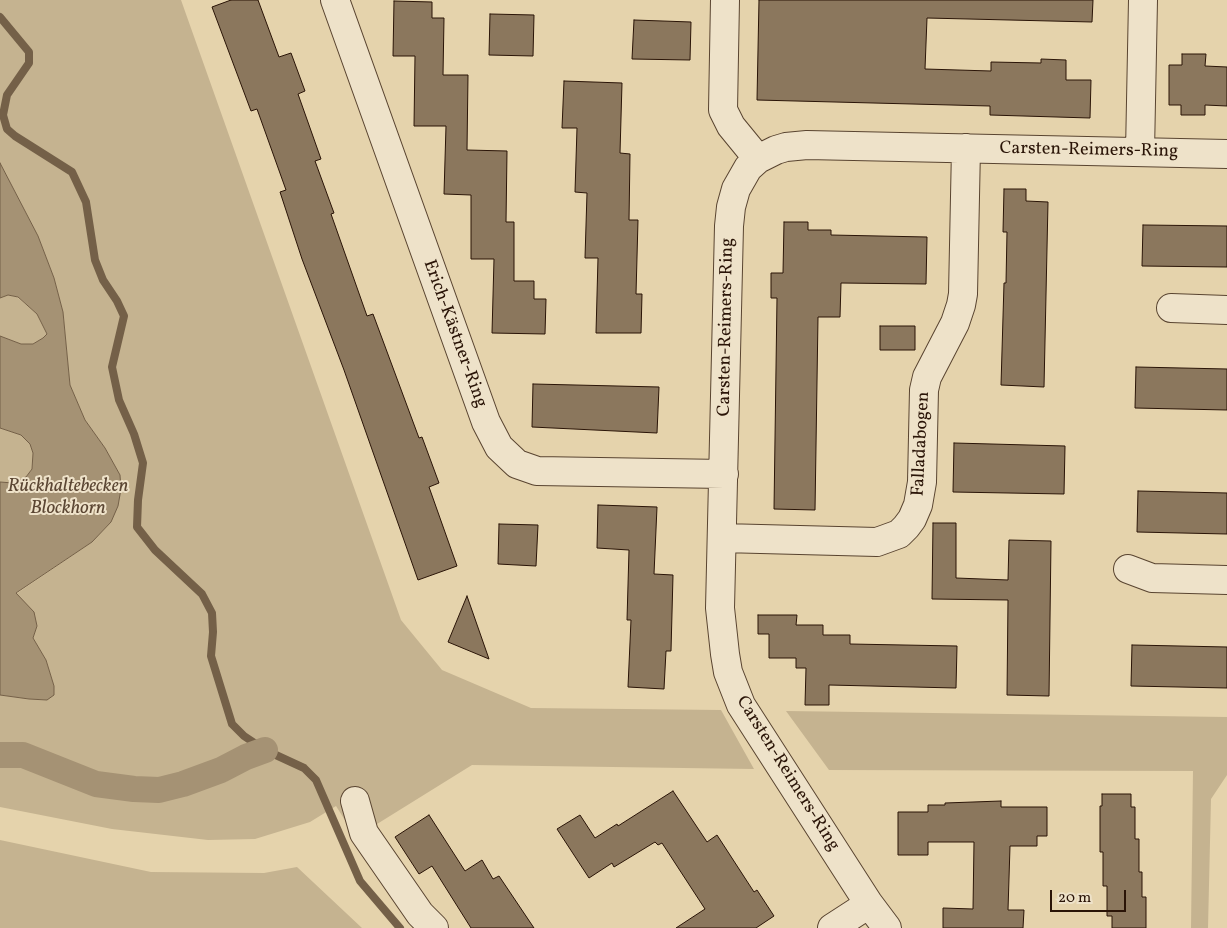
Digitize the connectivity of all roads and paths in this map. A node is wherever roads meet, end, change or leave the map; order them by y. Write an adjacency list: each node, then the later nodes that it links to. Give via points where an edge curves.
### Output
1 (335, 0): 10 (street, Erich-Kästner-Ring, via 486,422 499,447 517,464 537,471)
2 (725, 0): 7 (street, via 723,110 731,126)
3 (1143, 0): 5 (street)
4 (966, 148): 5 (street, Carsten-Reimers-Ring); 7 (street, Carsten-Reimers-Ring, via 807,145 786,147); 11 (street, Falladabogen, via 963,294 955,323 926,377 922,482 912,519 899,534 877,542)
5 (1140, 152): 6 (street, Carsten-Reimers-Ring)
6 (1227, 154)
7 (758, 158): 10 (street, Carsten-Reimers-Ring, via 740,181 730,215)
8 (1171, 308): 9 (street)
9 (1227, 310)
10 (724, 474): 11 (street, Carsten-Reimers-Ring)
11 (722, 538): 15 (street, Carsten-Reimers-Ring, via 722,633 734,688)
12 (1128, 569): 13 (street, via 1152,578)
13 (1227, 580)
14 (354, 801): 16 (street, via 364,833 420,914)
15 (870, 904): 17 (street); 18 (street, Carsten-Reimers-Ring)
16 (434, 928)
17 (832, 928)
18 (887, 928)

